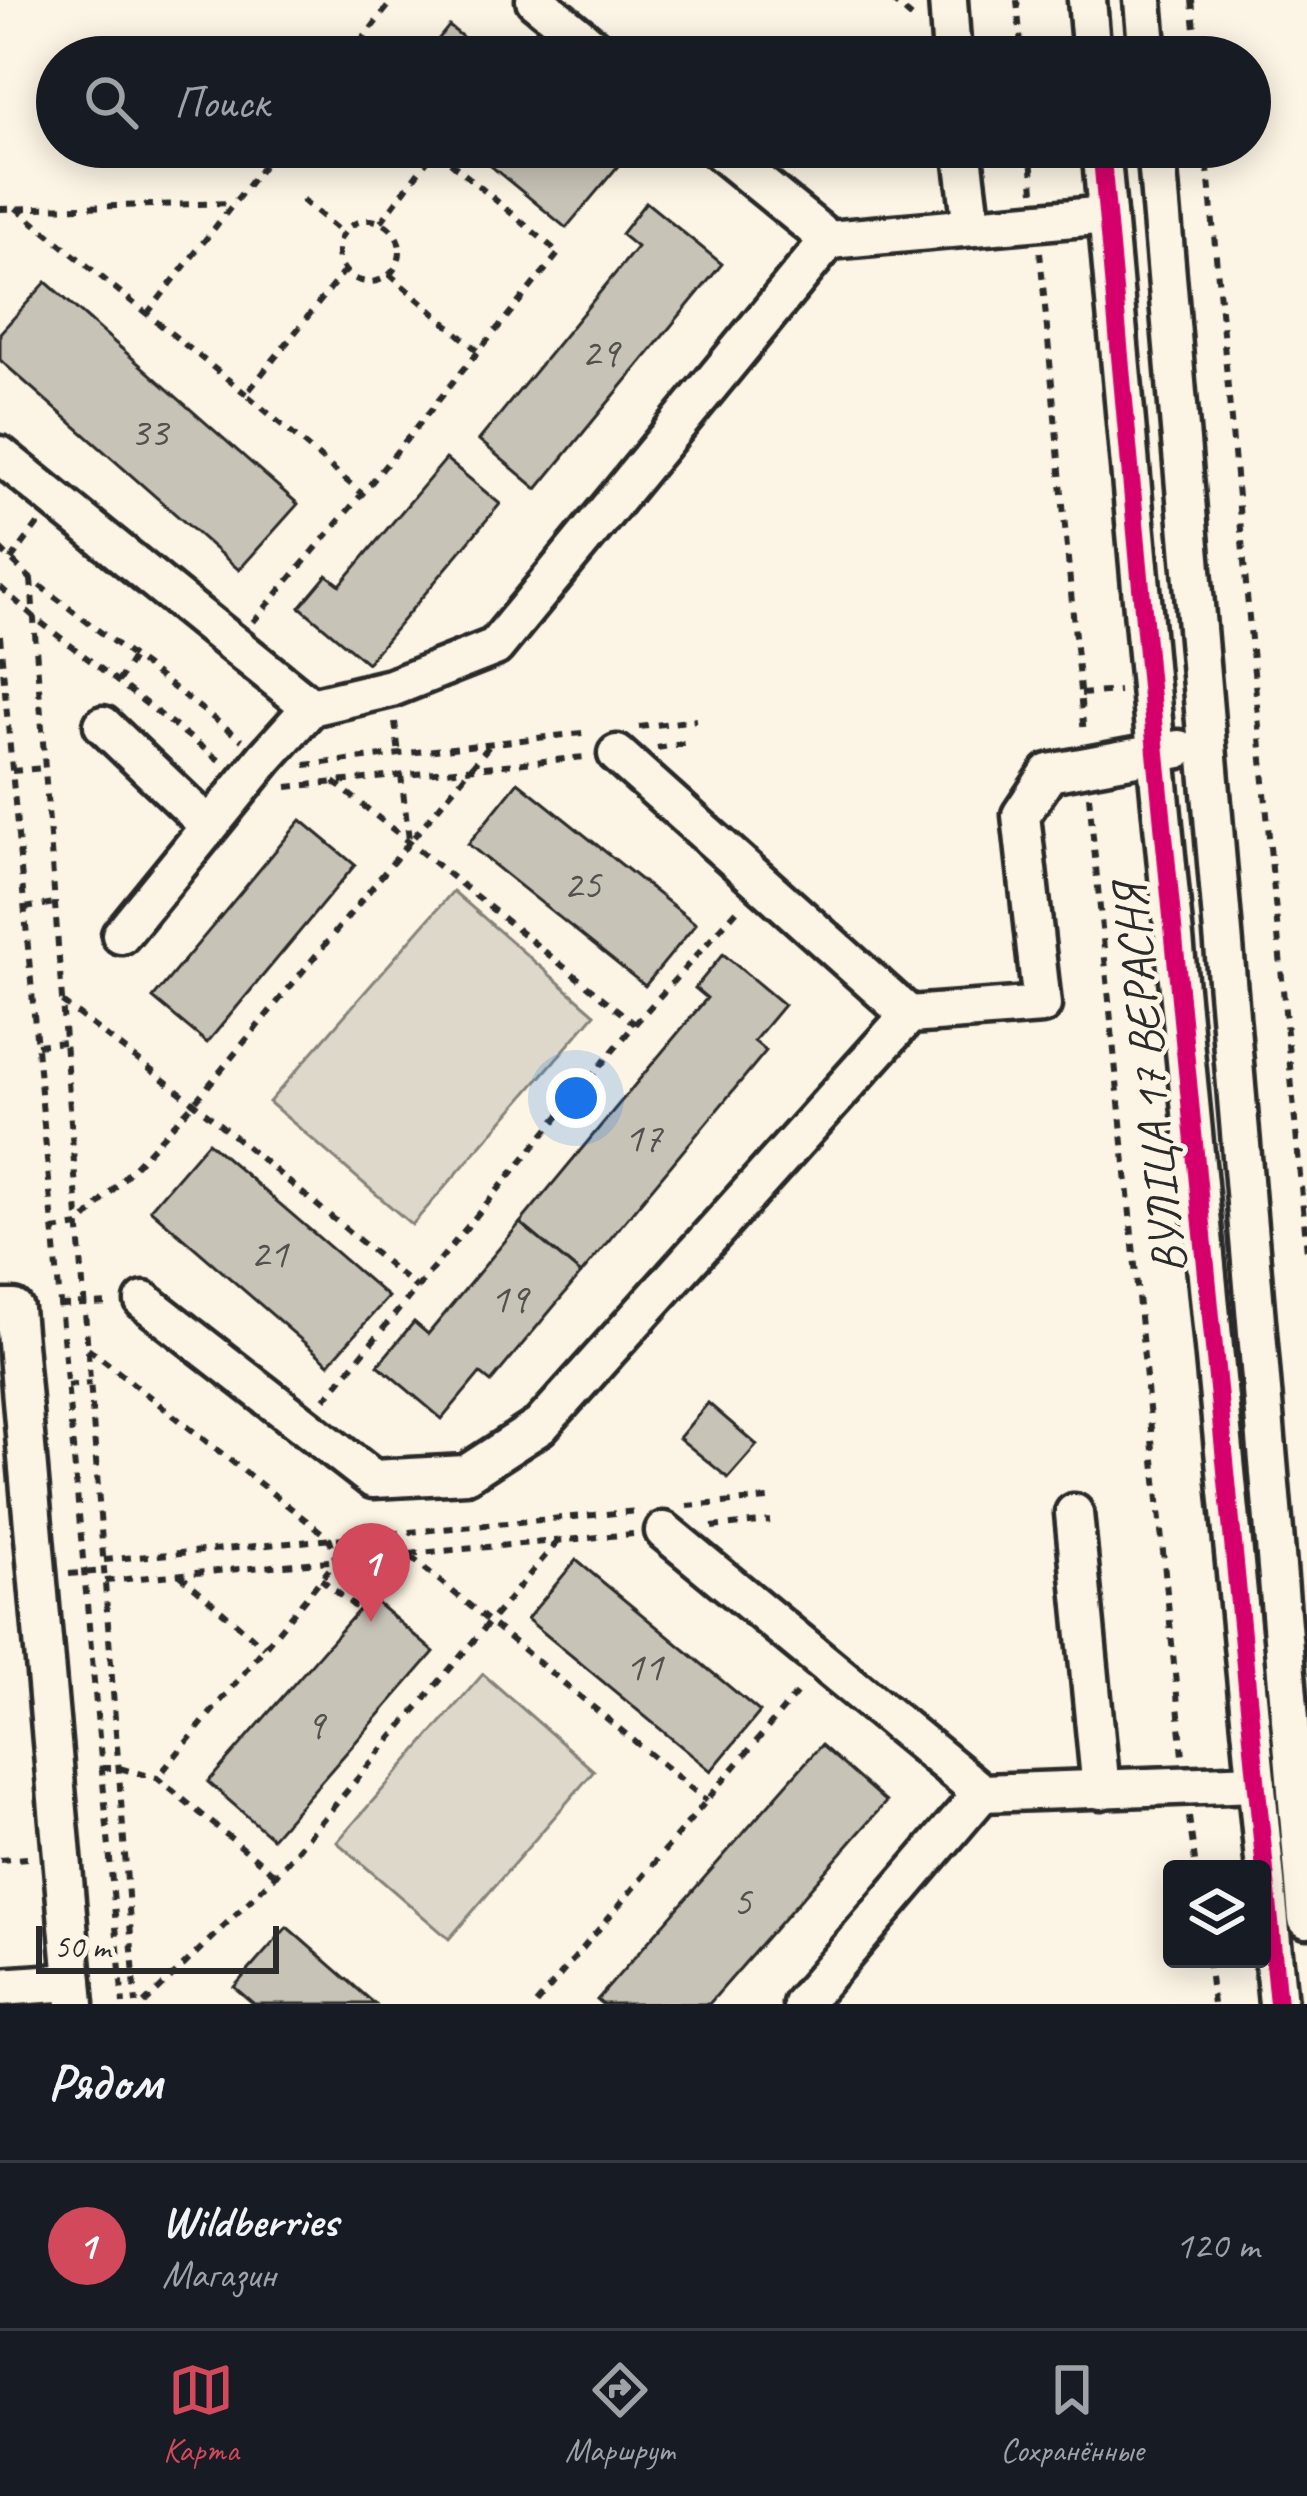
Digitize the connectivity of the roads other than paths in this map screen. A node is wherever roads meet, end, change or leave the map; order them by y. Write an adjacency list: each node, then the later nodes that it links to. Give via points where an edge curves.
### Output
1 (535, 0): 5 (street)
2 (948, 0): 6 (street)
3 (1087, 0): 7 (street)
4 (1143, 0): 8 (street)
5 (579, 36)
6 (951, 36)
7 (1090, 36)
8 (1146, 36)
9 (742, 168): 15 (street)
10 (964, 168): 14 (street)
11 (1103, 168): 13 (street, ВУЛІЦА 17 ВЕРАСНЯ)
12 (1158, 168): 19 (street, ВУЛІЦА 17 ВЕРАСНЯ)
13 (1107, 215): 14 (street); 20 (street, ВУЛІЦА 17 ВЕРАСНЯ)
14 (971, 227): 15 (street)
15 (829, 240): 17 (street, via 495,647 391,688)
16 (0, 455): 17 (street)
17 (311, 707): 22 (street)
18 (103, 725): 22 (street)
19 (1206, 743): 20 (street); 32 (street, ВУЛІЦА 17 ВЕРАСНЯ)
20 (1156, 753): 24 (street, via 1049,773 1021,815 1042,1006); 29 (street, ВУЛІЦА 17 ВЕРАСНЯ)
21 (617, 754): 24 (street)
22 (209, 826): 23 (street)
23 (122, 935)
24 (909, 1015): 25 (street, via 540,1426 466,1474 373,1479)
25 (144, 1301)
26 (0, 1310): 34 (street, via 14,1309)
27 (1074, 1513): 30 (street)
28 (665, 1516): 31 (street, via 823,1663)
29 (1257, 1783): 30 (street); 36 (street, ВУЛІЦА 17 ВЕРАСНЯ)
30 (1101, 1790): 31 (street)
31 (982, 1793): 35 (street)
32 (1307, 1919)
33 (0, 1987): 34 (street)
34 (74, 1993)
35 (802, 2004)
36 (1278, 2004)

